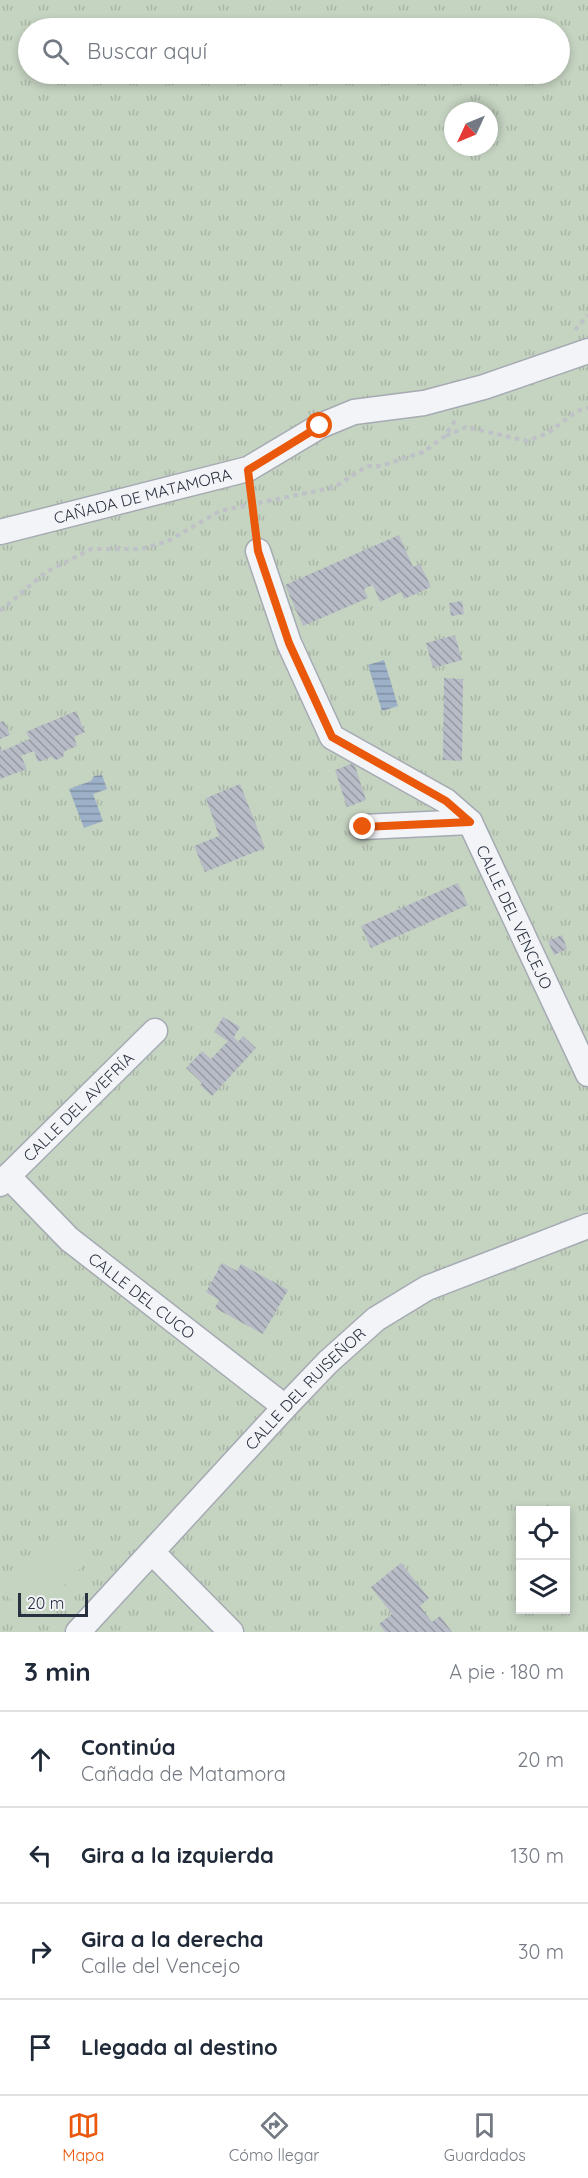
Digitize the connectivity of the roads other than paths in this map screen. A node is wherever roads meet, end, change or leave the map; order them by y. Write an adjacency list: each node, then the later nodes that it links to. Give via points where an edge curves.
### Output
1 (588, 351): 2 (street, CAÑADA DE MATAMORA, via 424,403 354,411 320,426 248,470)
2 (0, 532)
3 (258, 551): 4 (street, via 289,643 332,737 446,801)
4 (470, 822): 5 (street); 7 (street, CALLE DEL VENCEJO)
5 (363, 827)
6 (156, 1031): 8 (street, CALLE DEL AVEFRÍA)
7 (588, 1074)
8 (4, 1180): 10 (street, CALLE DEL CUCO, via 69,1239)
9 (588, 1226): 10 (street, CALLE DEL RUISEÑOR, via 427,1288 376,1319)
10 (285, 1407): 11 (street, CALLE DEL RUISEÑOR)
11 (152, 1552): 12 (street, CALLE DEL RUISEÑOR); 13 (street)
12 (78, 1632)
13 (231, 1632)

